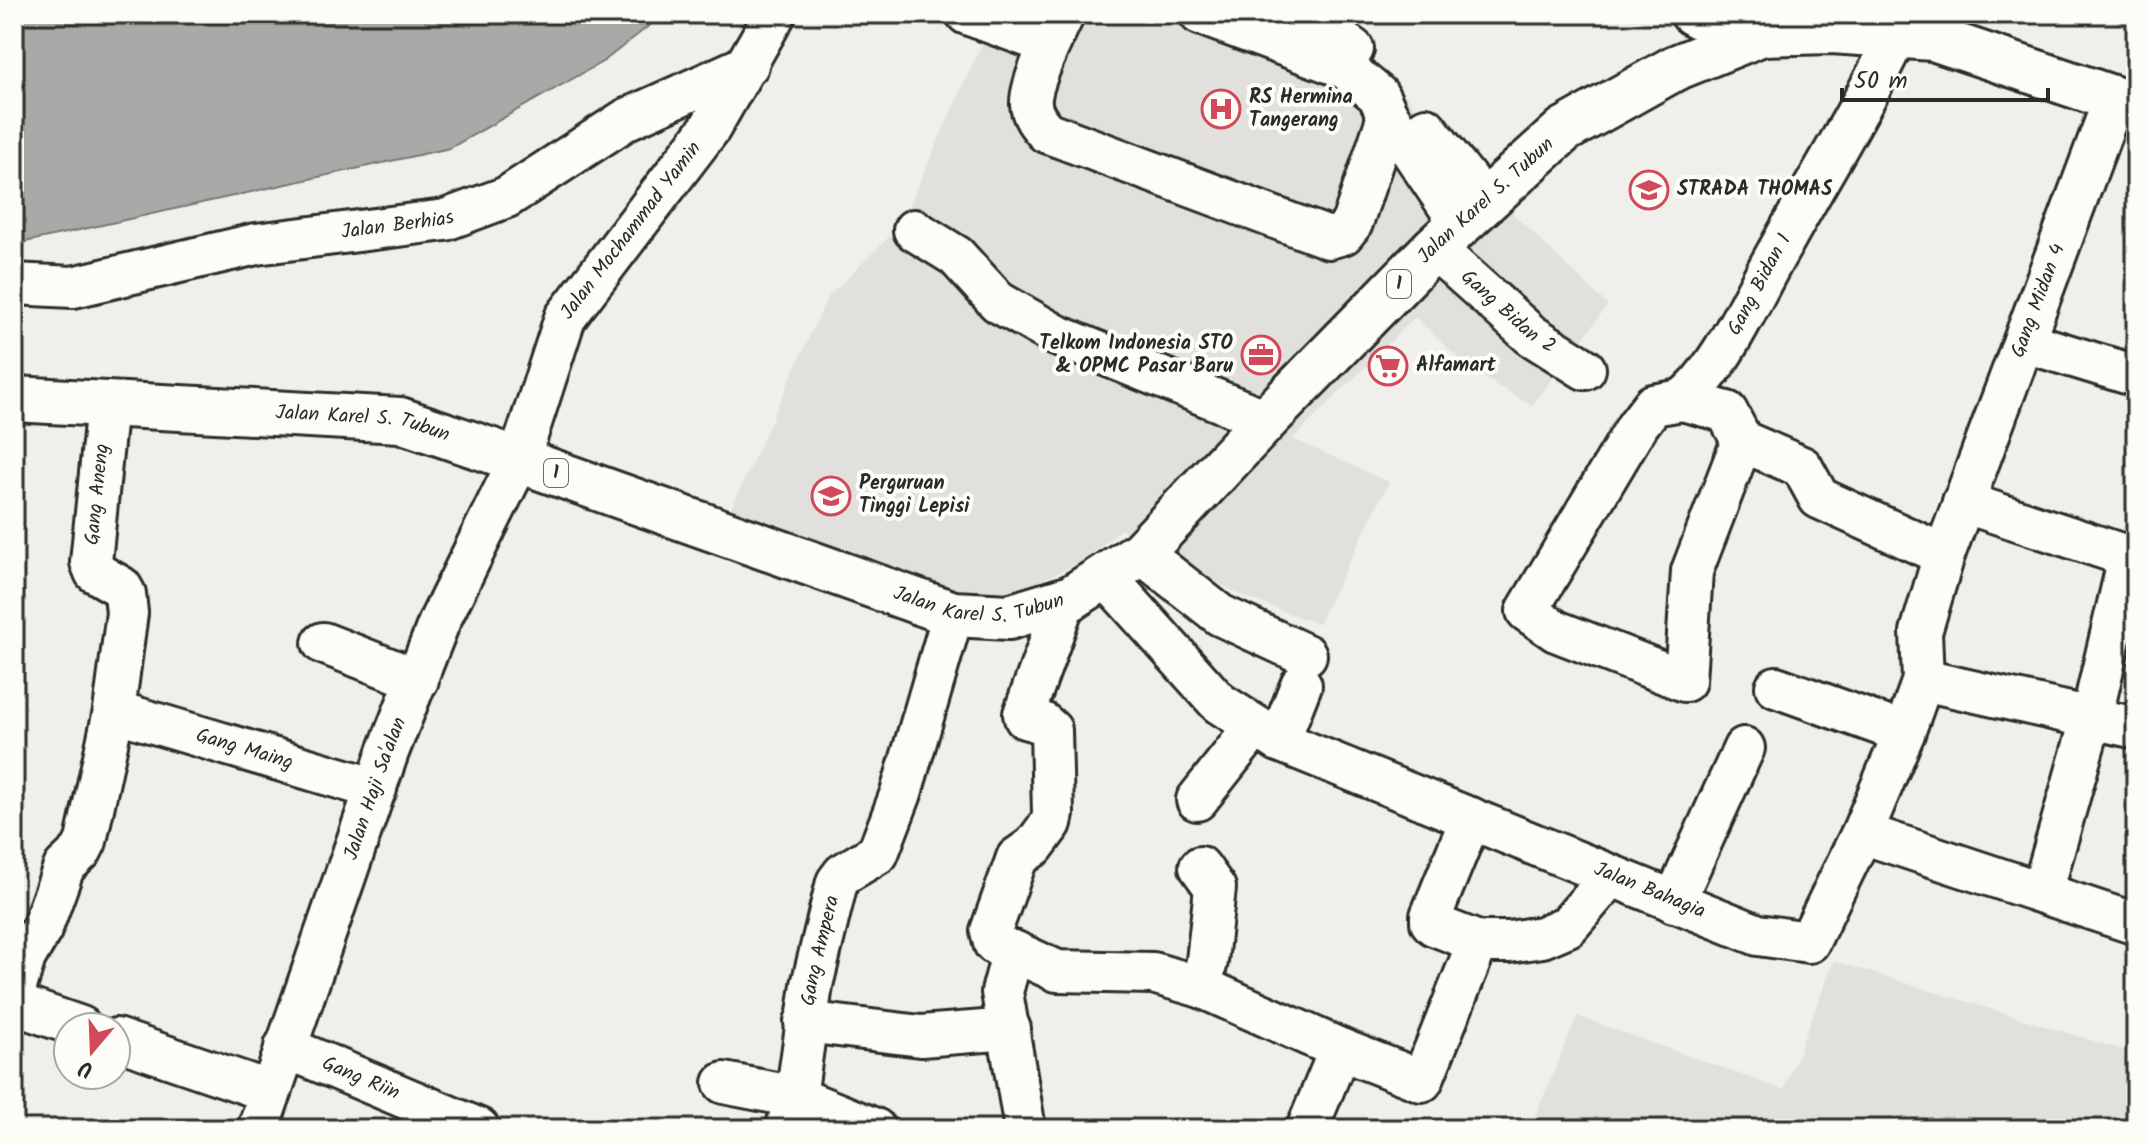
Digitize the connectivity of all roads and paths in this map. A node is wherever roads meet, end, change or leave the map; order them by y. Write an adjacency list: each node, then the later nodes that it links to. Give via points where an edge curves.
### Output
1 (775, 14): 10 (street, Jalan Mochammad Yamin)
2 (967, 14): 6 (street)
3 (1200, 14): 12 (street, via 1345,68 1378,95)
4 (1282, 14): 8 (street, via 1333,35)
5 (1691, 14): 9 (street)
6 (1056, 29): 12 (street, via 1031,102 1035,120 1046,132 1329,238 1343,234 1352,223)
7 (1913, 29): 9 (main road, Jalan Karel S. Tubun); 11 (main road, Jalan Karel S. Tubun); 20 (street, Gang Bidan 1, via 1727,342 1701,383)
8 (1357, 30): 13 (street, via 1446,156)
9 (1765, 30): 13 (main road, Jalan Karel S. Tubun / 1, via 1675,68 1564,130)
10 (748, 65): 15 (street, Jalan Berhias, via 627,119 507,197 445,220 256,244 73,287); 24 (street, Jalan Mochammad Yamin, via 710,128 565,318)
11 (2125, 102): 16 (street, Gang Midan 4)
12 (1388, 116): 13 (street)
13 (1460, 224): 17 (street, Gang Bidan 2, via 1531,335); 22 (main road, Jalan Karel S. Tubun / 1)
14 (914, 230): 22 (street, via 956,256 998,302 1056,335)
15 (14, 284)
16 (2025, 342): 18 (street); 25 (street, Gang Midan 4)
17 (1585, 369)
18 (2136, 376)
19 (14, 399): 21 (main road, Jalan Karel S. Tubun / 1)
20 (1682, 400): 23 (street, via 1727,412); 23 (street, via 1653,405 1637,426 1527,611 1556,631 1685,681 1692,571)
21 (107, 404): 24 (main road, Jalan Karel S. Tubun / 1, via 400,420); 35 (street, Gang Aneng, via 91,562 95,572 125,594)
22 (1266, 420): 28 (main road, Jalan Karel S. Tubun / 1)
23 (1742, 441): 26 (street, via 1802,467 1819,498)
24 (519, 460): 30 (main road, Jalan Karel S. Tubun / 1); 32 (street, Jalan Haji Sa'alan, via 440,620)
25 (1963, 502): 26 (street, Jalan Bahagia); 27 (street)
26 (1944, 555): 33 (street, Jalan Bahagia, via 1921,632)
27 (2133, 558): 36 (street)
28 (1124, 565): 29 (main road, Jalan Karel S. Tubun / 1); 39 (street, Jalan Bahagia, via 1219,703); 39 (street, via 1220,615 1304,670)
29 (1065, 600): 30 (main road, Jalan Karel S. Tubun / 1, via 1009,617); 51 (street, via 1024,714 1051,730 1053,814 1044,836 1017,858 991,931 994,943)
30 (953, 614): 54 (street, Gang Ampera, via 878,853 837,882)
31 (323, 643): 32 (street)
32 (418, 680): 41 (street, Jalan Haji Sa'alan)
33 (1923, 680): 36 (street); 38 (street, Jalan Bahagia)
34 (1776, 687): 38 (street)
35 (114, 711): 41 (street, Gang Maing); 53 (street, via 86,841 64,867 15,990 23,1007)
36 (2091, 720): 37 (street); 47 (street)
37 (2136, 728)
38 (1904, 733): 44 (street, Jalan Bahagia)
39 (1266, 734): 42 (street); 43 (street, Jalan Bahagia)
40 (1744, 748): 48 (street)
41 (376, 789): 57 (street, Jalan Haji Sa'alan)
42 (1197, 800)
43 (1471, 818): 46 (street, Jalan Bahagia); 50 (street, via 1430,920)
44 (1862, 833): 47 (street); 48 (street, Jalan Bahagia, via 1809,942 1758,935)
45 (1200, 867): 52 (street, via 1215,888)
46 (1610, 877): 48 (street, Jalan Bahagia); 50 (street, via 1568,926 1542,937)
47 (2042, 892): 49 (street)
48 (1674, 902)
49 (2136, 924)
50 (1478, 942): 58 (street, via 1422,1081)
51 (1013, 951): 52 (street, via 1057,971 1153,973); 55 (street, via 1002,992)
52 (1201, 987): 58 (street)
53 (52, 1017)
54 (805, 1022): 55 (street, via 921,1036); 61 (street, Gang Ampera)
55 (1010, 1029): 65 (street)
56 (132, 1044): 60 (street)
57 (285, 1047): 60 (street, Jalan Haji Sa'alan); 63 (street, Gang Riin)
58 (1340, 1049): 66 (street)
59 (724, 1083): 61 (street)
60 (271, 1092): 62 (street, Jalan Haji Sa'alan)
61 (791, 1113): 64 (street)
62 (258, 1129)
63 (479, 1129)
64 (875, 1129)
65 (1025, 1129)
66 (1307, 1129)

